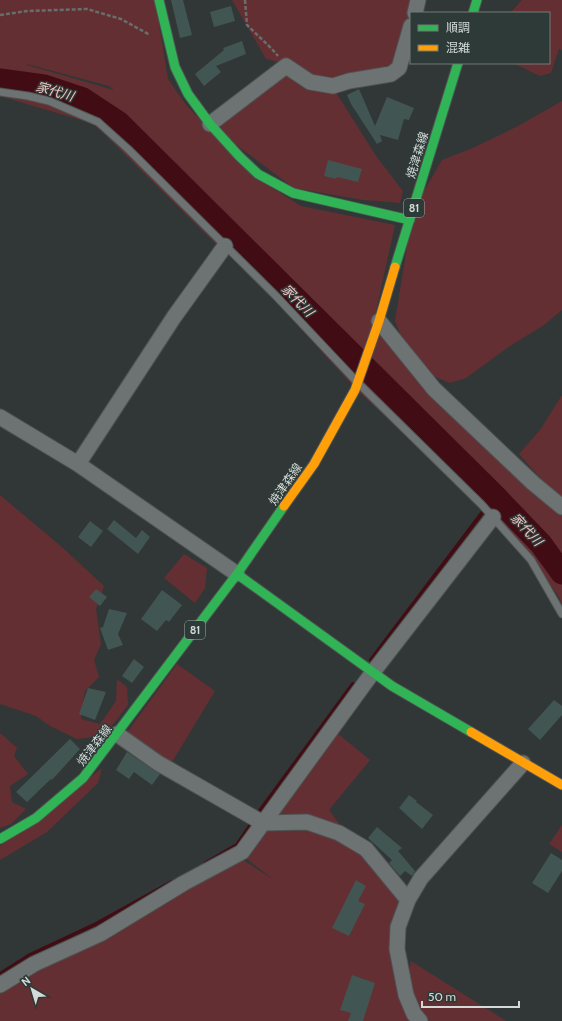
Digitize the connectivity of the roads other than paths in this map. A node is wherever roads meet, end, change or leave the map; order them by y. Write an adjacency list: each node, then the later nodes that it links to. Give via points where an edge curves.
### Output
1 (159, 0): 9 (main road, via 175,67 188,94)
2 (418, 0): 4 (street)
3 (477, 0): 5 (main road)
4 (414, 12)
5 (473, 12)
6 (410, 30): 9 (street, via 399,68 392,74 333,86 310,82 286,66)
7 (458, 64): 10 (main road, 焼津森線 / 81)
8 (0, 92): 11 (lane, via 49,102 98,122)
9 (210, 124): 10 (main road, via 258,174 292,193)
10 (410, 220): 12 (main road, 焼津森線 / 81)
11 (225, 246): 13 (lane, via 276,296); 15 (street, via 174,317)
12 (379, 321): 13 (main road, 焼津森線 / 81); 16 (street, via 434,389 533,483)
13 (356, 386): 17 (lane); 18 (main road, 焼津森線 / 81, via 314,464)
14 (0, 417): 15 (street)
15 (78, 464): 18 (street)
16 (562, 507)
17 (491, 514): 19 (lane, via 531,560); 20 (street)
18 (237, 574): 20 (main road); 21 (main road, 焼津森線 / 81)
19 (562, 614)
20 (373, 672): 22 (main road, via 392,686); 24 (street)
21 (117, 734): 24 (street, via 158,763); 25 (main road, 焼津森線 / 81, via 83,778 36,818)
22 (523, 763): 23 (main road); 26 (street, via 421,878)
23 (562, 786)
24 (261, 822): 26 (street, via 307,822 339,833 366,849); 27 (street, via 242,852 184,883 100,934 34,964)
25 (0, 839)
26 (408, 900): 28 (street, via 398,927 397,949 406,995)
27 (0, 985)
28 (420, 1021)

